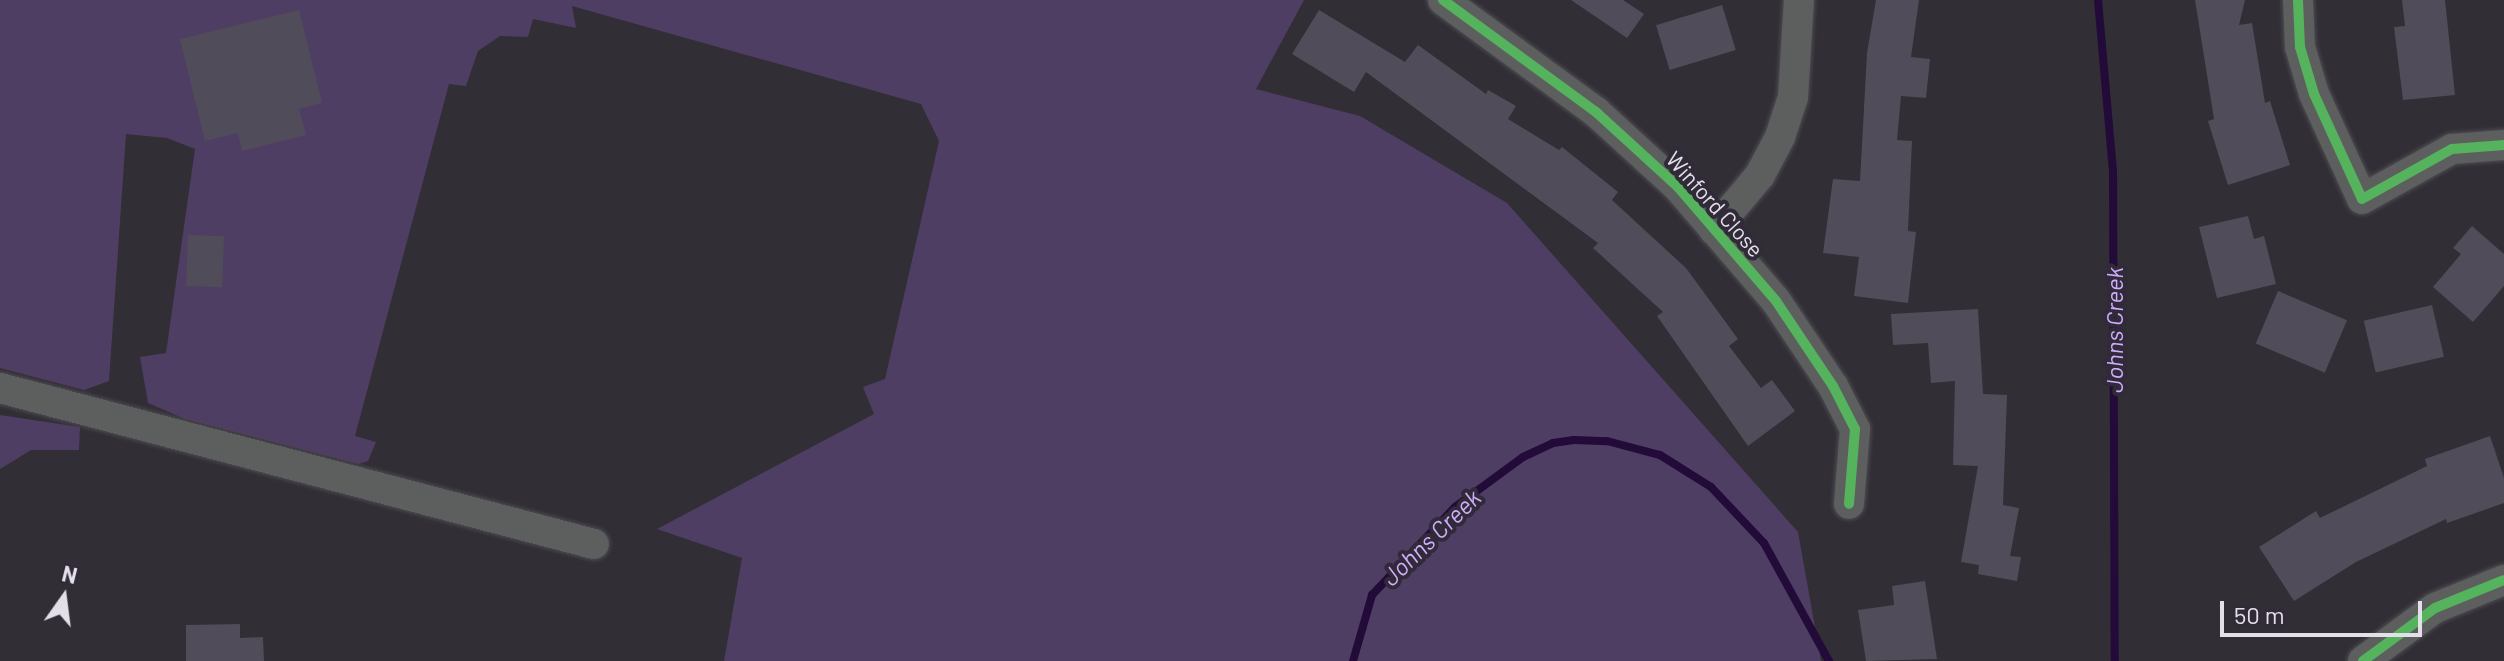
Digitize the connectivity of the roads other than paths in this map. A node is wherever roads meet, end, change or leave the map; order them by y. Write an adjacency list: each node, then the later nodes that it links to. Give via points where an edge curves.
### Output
1 (1443, 0): 5 (street, Winford Close, via 1596,112 1678,187)
2 (1799, 0): 5 (street, via 1793,97 1780,137 1760,175)
3 (2298, 0): 4 (street, via 2300,47 2314,94 2362,199 2452,149)
4 (2504, 145)
5 (1714, 230): 7 (street, Winford Close, via 1776,301 1855,429)
6 (0, 388): 8 (street)
7 (1849, 504)
8 (594, 544)
9 (2504, 580): 10 (street, via 2435,608)
10 (2363, 661)

